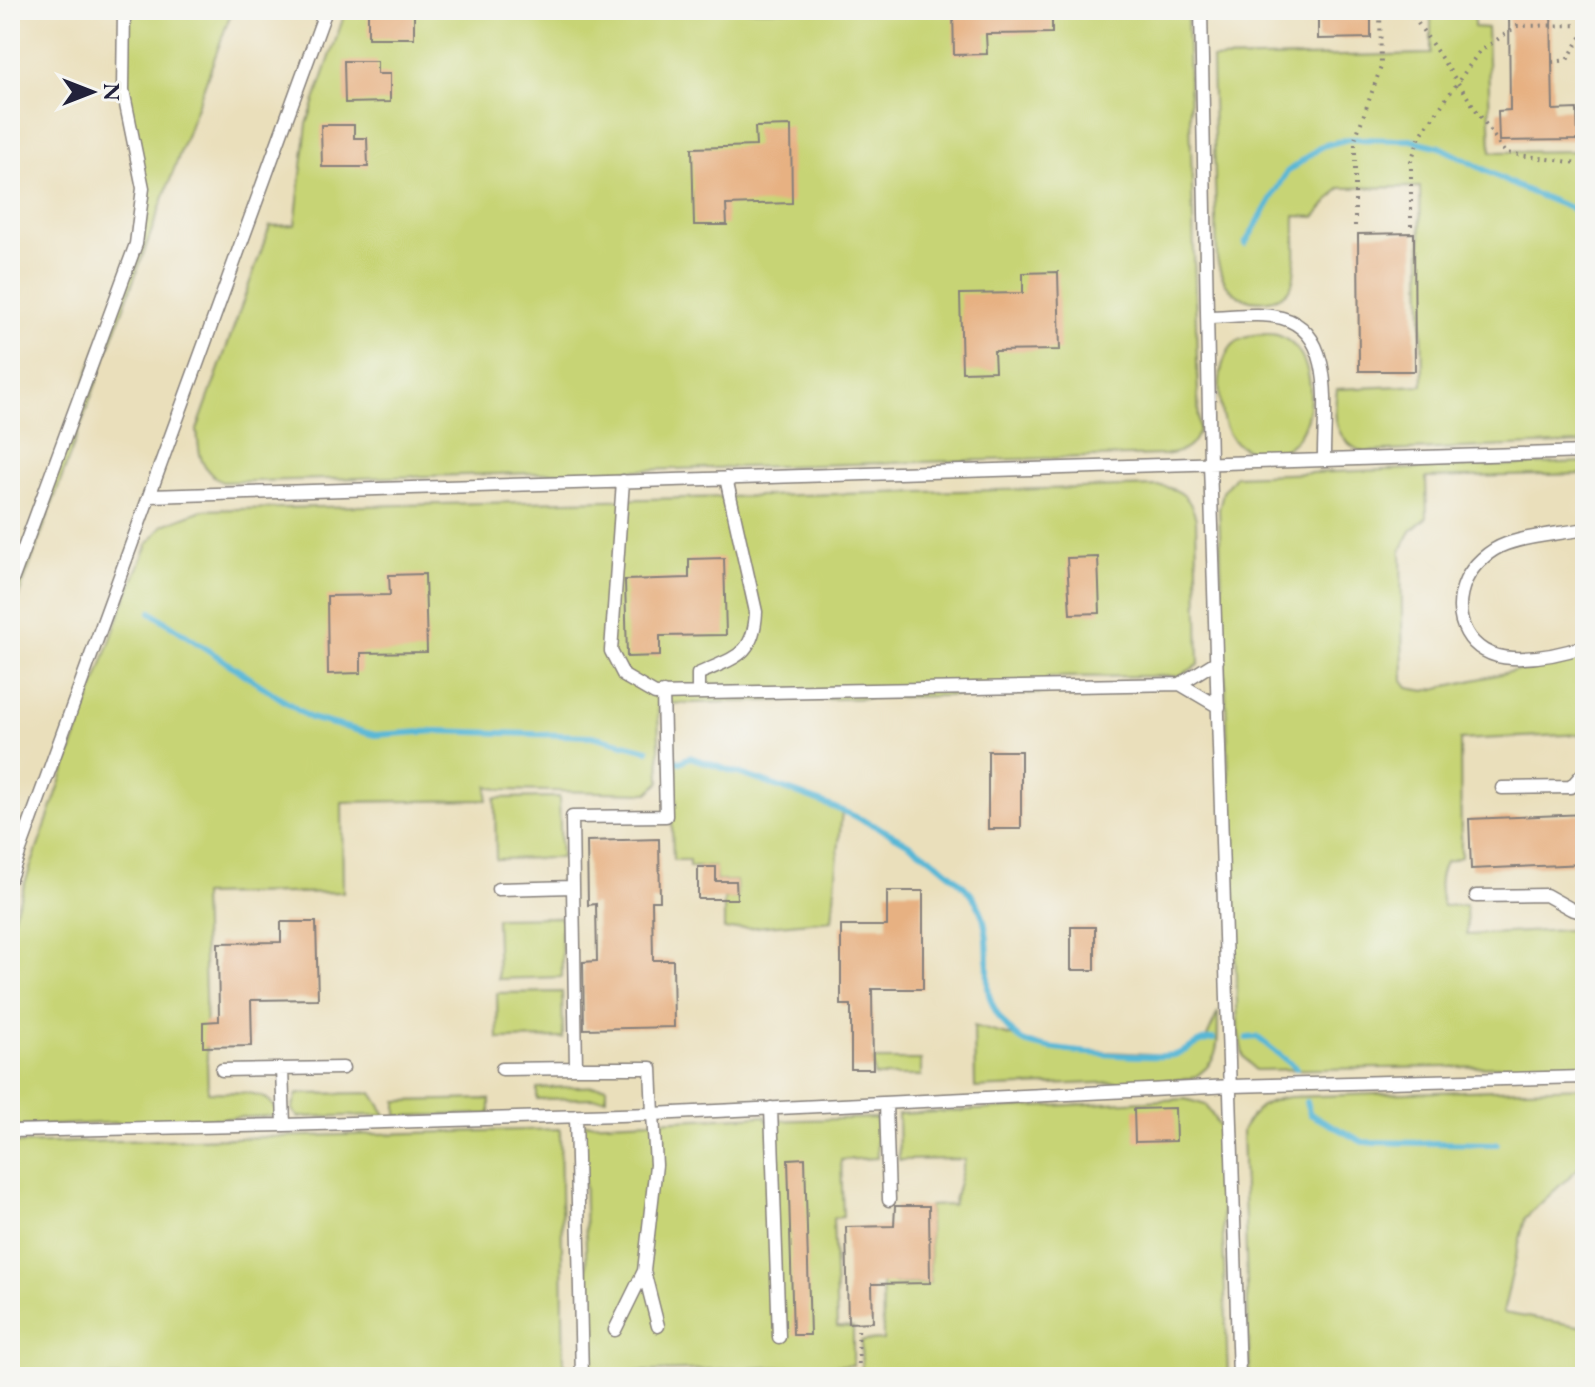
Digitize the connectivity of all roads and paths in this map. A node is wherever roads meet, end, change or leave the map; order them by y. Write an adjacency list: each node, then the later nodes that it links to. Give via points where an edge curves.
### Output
1 (124, 10): 20 (lane, via 123,90 143,188 136,244)
2 (326, 10): 18 (lane)
3 (1201, 10): 12 (lane)
4 (1380, 10): 10 (path, via 1381,67 1355,139)
5 (1409, 10): 8 (path)
6 (1585, 28): 7 (path, via 1567,60); 8 (path, via 1517,26 1479,52)
7 (1552, 62)
8 (1457, 82): 9 (path, via 1505,153); 11 (path, via 1420,136 1411,161)
9 (1585, 164)
10 (1355, 226)
11 (1411, 226)
12 (1207, 317): 14 (lane, via 1278,317 1312,336 1323,383); 15 (lane)
13 (1585, 452): 14 (lane)
14 (1324, 460): 15 (lane)
15 (1210, 463): 16 (lane); 22 (lane)
16 (726, 478): 17 (lane); 25 (lane, via 756,612 755,633 745,653 698,674)
17 (623, 481): 18 (lane); 24 (lane, via 611,651 624,676 655,694)
18 (150, 496): 29 (lane)
19 (1585, 529): 21 (lane, via 1505,544 1473,566 1458,598 1458,620 1477,645 1509,658 1563,654)
20 (10, 586)
21 (1585, 646)
22 (1217, 661): 23 (lane); 26 (lane)
23 (1180, 684): 25 (lane); 26 (lane)
24 (663, 693): 25 (lane); 30 (lane, via 666,816 572,817)
25 (698, 693)
26 (1219, 707): 40 (lane)
27 (1585, 771): 28 (lane, via 1571,787)
28 (1502, 788)
29 (10, 878)
30 (573, 887): 31 (lane); 35 (lane)
31 (498, 889)
32 (1476, 896): 33 (lane, via 1546,895)
33 (1585, 913)
34 (343, 1068): 36 (lane)
35 (576, 1068): 37 (lane); 43 (lane, via 651,1068)
36 (282, 1069): 38 (lane); 45 (lane)
37 (502, 1069)
38 (222, 1070)
39 (1585, 1077): 40 (lane)
40 (1232, 1086): 41 (lane); 57 (lane)
41 (886, 1103): 42 (lane); 47 (lane)
42 (771, 1108): 43 (lane); 52 (lane)
43 (653, 1114): 44 (lane); 48 (lane, via 656,1165)
44 (576, 1116): 45 (lane); 55 (lane)
45 (284, 1125): 46 (lane)
46 (10, 1131)
47 (889, 1200)
48 (644, 1271): 50 (lane); 51 (lane)
49 (858, 1322): 54 (path)
50 (658, 1326)
51 (615, 1330)
52 (779, 1337)
53 (750, 1376): 54 (path); 56 (path)
54 (859, 1376)
55 (582, 1377)
56 (701, 1377)
57 (1239, 1377)

